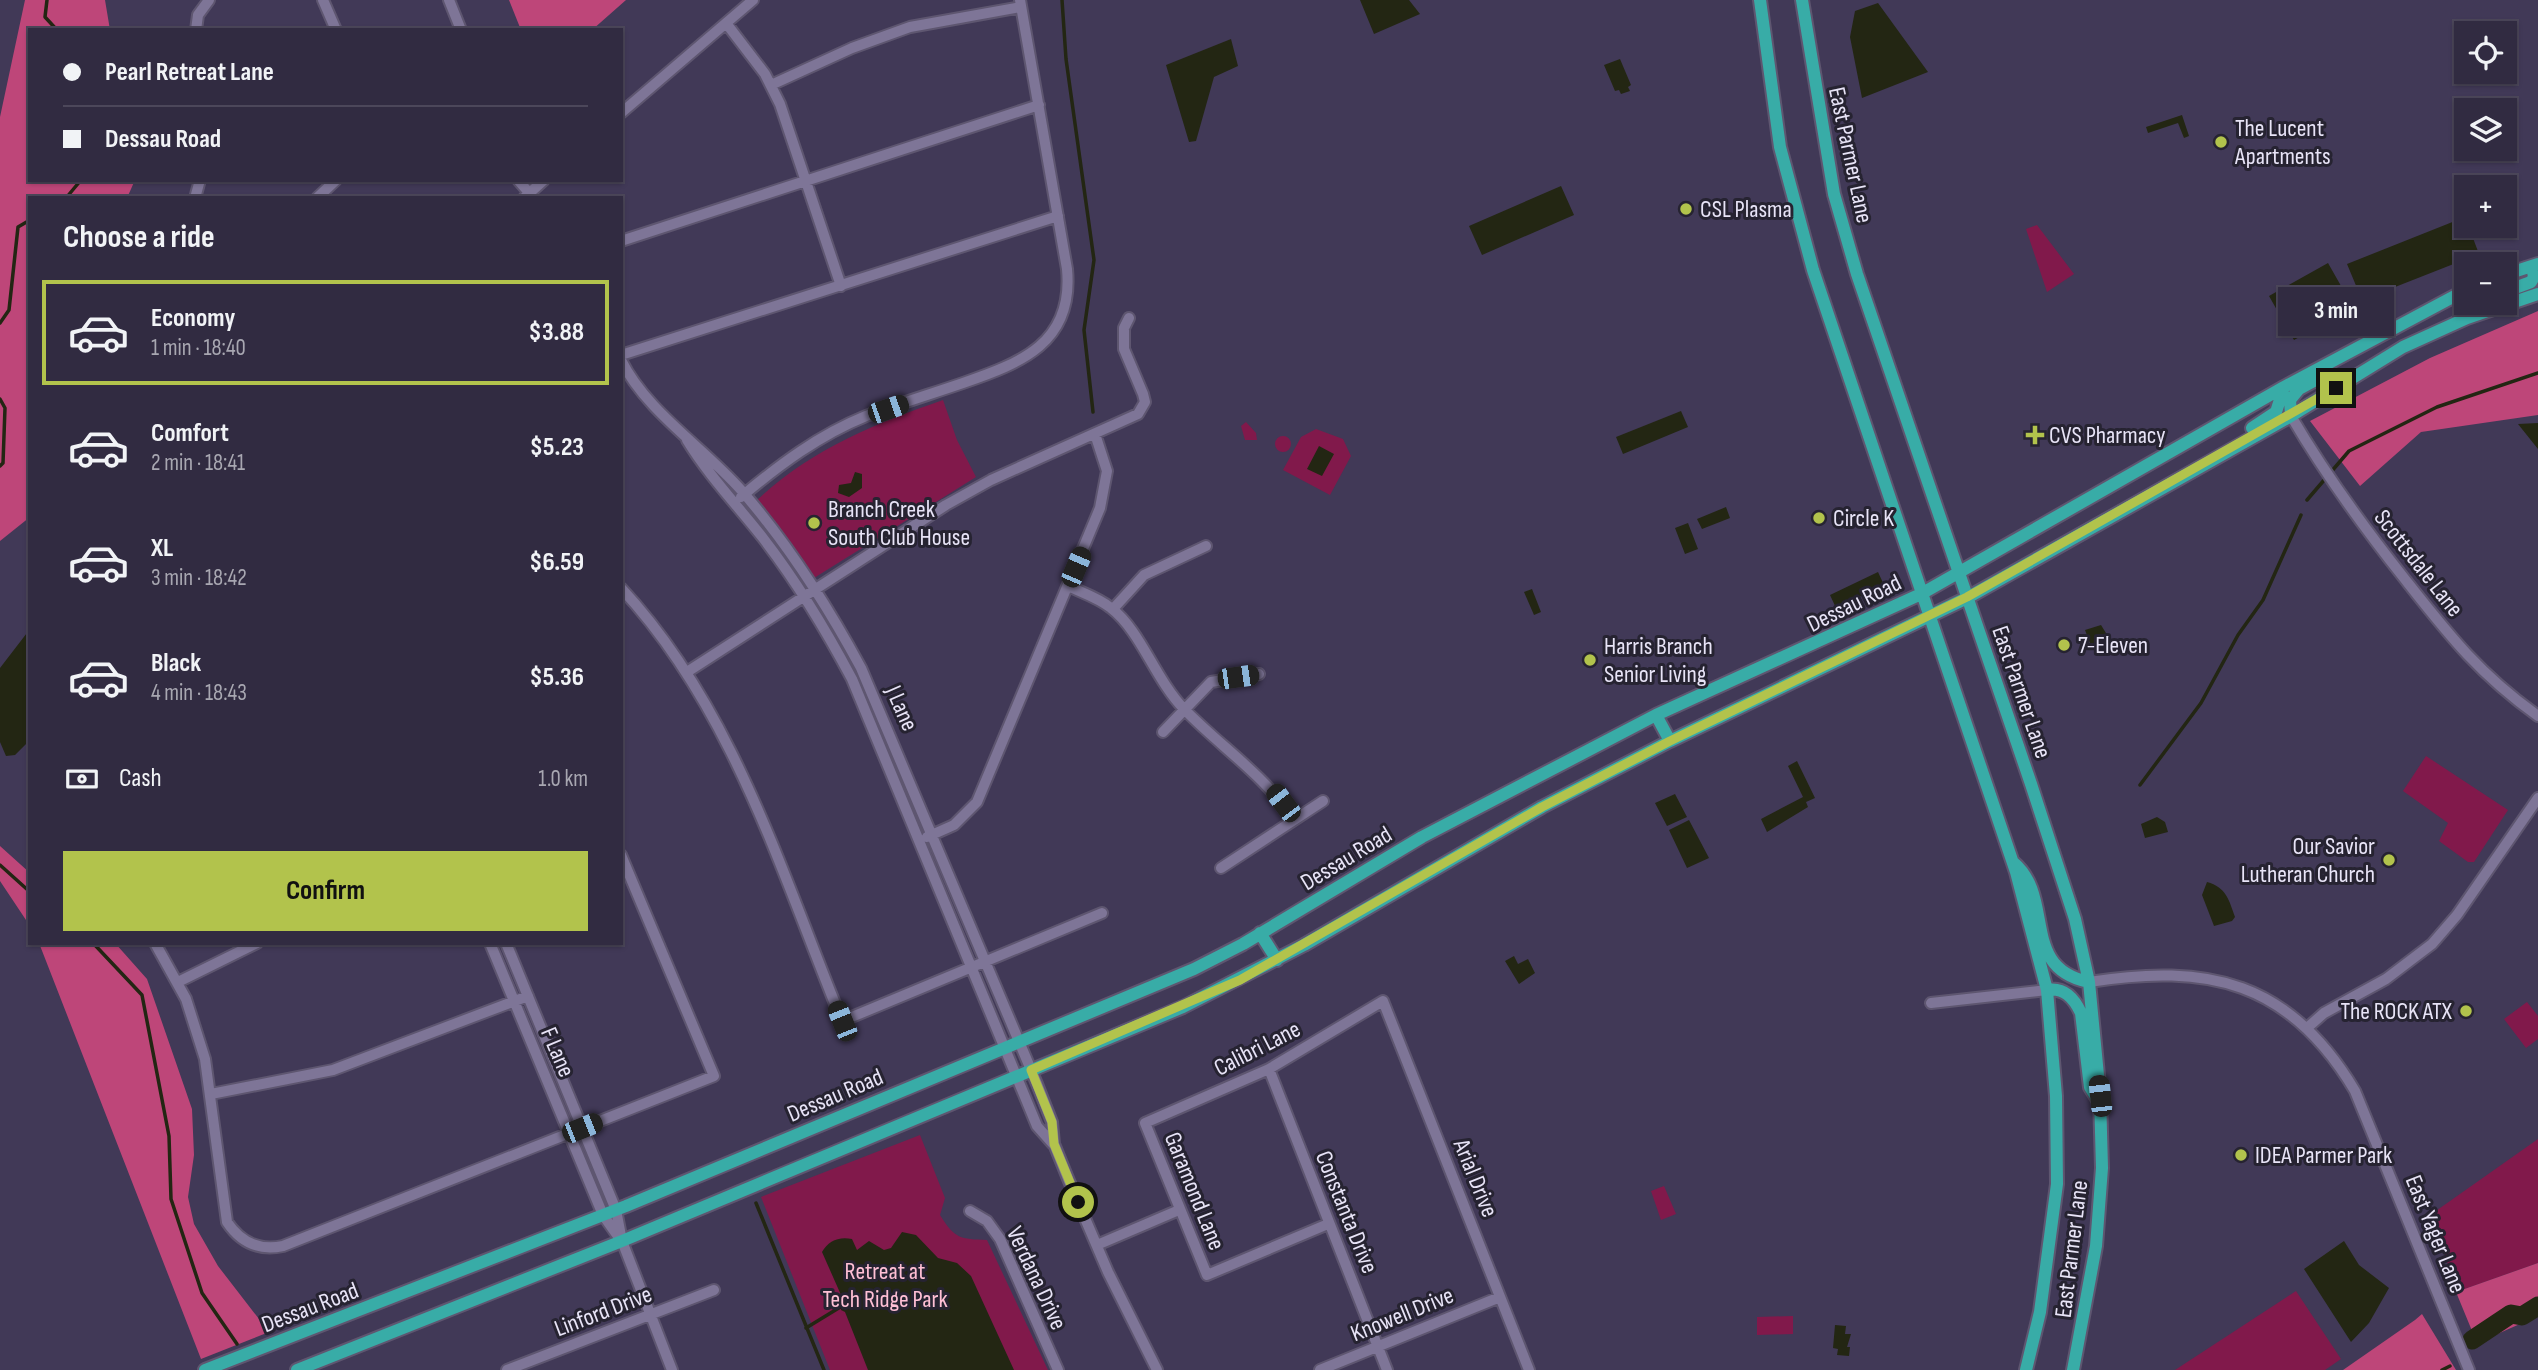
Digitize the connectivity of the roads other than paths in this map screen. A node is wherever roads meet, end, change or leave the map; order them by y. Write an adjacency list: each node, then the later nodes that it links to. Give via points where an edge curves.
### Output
1 (208, 0): 9 (street)
2 (323, 0): 10 (street)
3 (449, 0): 11 (street)
4 (753, 0): 8 (street)
5 (1760, 0): 46 (main road, East Parmer Lane, via 1780,147 1813,270)
6 (1802, 0): 42 (main road, East Parmer Lane, via 1834,194)
7 (1021, 4): 12 (street, via 910,27); 13 (street)
8 (726, 23): 12 (street); 14 (street)
9 (196, 28)
10 (335, 28)
11 (460, 28)
12 (771, 85): 15 (street)
13 (1039, 106): 15 (street); 20 (street)
14 (623, 111)
15 (807, 181): 21 (street); 24 (street)
16 (334, 182): 18 (street)
17 (542, 182): 19 (street)
18 (319, 196)
19 (529, 196)
20 (1058, 216): 24 (street); 39 (street, via 1067,296 1054,330 1033,354 843,427 795,454)
21 (623, 240)
22 (2535, 265): 23 (main road); 25 (main road, via 2531,282)
23 (2517, 271)
24 (841, 286): 31 (street)
25 (2517, 287)
26 (2538, 294): 30 (main road, Dessau Road)
27 (2454, 296): 32 (main road, Dessau Road)
28 (2469, 315): 30 (main road)
29 (1129, 318): 37 (street, via 1124,349 1145,402 1138,414)
30 (2467, 318): 35 (main road, Dessau Road, via 2403,347)
31 (623, 356)
32 (2340, 358): 34 (main road, Dessau Road); 35 (main road, via 2330,372 2290,400)
33 (623, 360): 36 (street, J Lane, via 646,394)
34 (2284, 387): 38 (main road, via 2276,412 2252,428); 42 (main road, Dessau Road)
35 (2291, 416): 38 (main road, Dessau Road); 55 (street, Scottsdale Lane, via 2342,498 2469,660)
36 (682, 432): 39 (street, J Lane); 40 (street, J Lane)
37 (1095, 434): 43 (street, via 1108,481); 44 (street, via 979,486)
38 (2240, 445): 48 (main road, Dessau Road)
39 (744, 494): 40 (street); 44 (street, J Lane)
40 (734, 503): 47 (street, J Lane)
41 (1206, 546): 49 (street, via 1144,575)
42 (1957, 574): 46 (main road, Dessau Road); 48 (main road, East Parmer Lane)
43 (1068, 586): 49 (street); 61 (street, via 977,802 954,825)
44 (814, 589): 47 (street); 61 (street, J Lane, via 866,680)
45 (623, 591): 51 (street)
46 (1921, 594): 50 (main road, East Parmer Lane); 54 (main road, Dessau Road)
47 (803, 596): 51 (street); 62 (street, J Lane, via 852,680)
48 (1967, 597): 50 (main road, Dessau Road); 76 (main road, East Parmer Lane, via 2072,908)
49 (1113, 609): 53 (street)
50 (1929, 616): 57 (main road, Dessau Road); 64 (main road, East Parmer Lane)
51 (687, 672): 74 (street, via 735,760 842,1021)
52 (1259, 674): 53 (street, via 1211,682)
53 (1184, 709): 56 (street); 60 (street, via 1259,775)
54 (1656, 715): 57 (main road); 67 (main road, Dessau Road, via 1422,837)
55 (2538, 716)
56 (1163, 732)
57 (1670, 741): 72 (main road, Dessau Road, via 1449,859)
58 (2538, 798): 82 (street, via 2432,944)
59 (1323, 801): 60 (street)
60 (1294, 820): 65 (street)
61 (933, 835): 62 (street); 73 (street, J Lane)
62 (920, 840): 74 (street, J Lane)
63 (623, 860): 91 (street, via 714,1076)
64 (2012, 861): 76 (main road, via 2029,880 2052,964 2067,977); 77 (main road, East Parmer Lane)
65 (1221, 868)
66 (1102, 913): 73 (street)
67 (1260, 933): 72 (main road); 83 (main road, Dessau Road, via 1194,969)
68 (156, 945): 75 (street)
69 (253, 945): 75 (street)
70 (492, 945): 80 (street, F Lane)
71 (507, 945): 78 (street, F Lane)
72 (1277, 960): 86 (main road, Dessau Road, via 1183,1007)
73 (986, 961): 74 (street); 83 (street, J Lane)
74 (972, 967): 84 (street, J Lane)
75 (178, 982): 88 (street, via 198,1034)
76 (2089, 982): 82 (street, East Yager Lane, via 2159,973 2215,979 2260,996); 89 (main road, East Parmer Lane)
77 (2047, 990): 81 (street); 89 (main road, via 2062,990 2081,1013 2090,1087); 114 (main road, East Parmer Lane, via 2056,1096 2057,1184 2040,1312)
78 (528, 996): 80 (street); 91 (street, F Lane)
79 (1383, 1001): 85 (street, Calibri Lane); 102 (street, Arial Drive)
80 (515, 1002): 88 (street, via 333,1070); 92 (street, F Lane)
81 (1931, 1003)
82 (2307, 1028): 116 (street, East Yager Lane, via 2355,1091)
83 (1019, 1041): 84 (main road, Dessau Road); 86 (street, J Lane)
84 (1004, 1047): 87 (street, J Lane); 94 (main road, Dessau Road)
85 (1269, 1069): 90 (street, Calibri Lane); 98 (street, Constanta Drive)
86 (1031, 1070): 87 (main road, Dessau Road); 93 (street, J Lane, via 1052,1122)
87 (1016, 1076): 93 (street, J Lane, via 1037,1126); 99 (main road, Dessau Road)
88 (211, 1094): 92 (street, via 227,1222 241,1238 261,1248 283,1246)
89 (2100, 1104): 115 (main road, East Parmer Lane, via 2102,1168 2096,1247)
90 (1145, 1123): 95 (street, Garamond Lane)
91 (582, 1128): 92 (street); 94 (street, F Lane)
92 (569, 1133): 97 (street, F Lane)
93 (1054, 1144): 100 (street)
94 (616, 1210): 97 (main road, Dessau Road); 99 (street, F Lane)
95 (1180, 1210): 98 (street, Garamond Lane, via 1207,1275); 100 (street)
96 (970, 1211): 109 (street, Verdana Drive, via 1000,1239)
97 (603, 1215): 99 (street, F Lane); 105 (main road, Dessau Road)
98 (1328, 1224): 104 (street, Constanta Drive)
99 (622, 1241): 103 (street); 106 (main road, Dessau Road)
100 (1097, 1245): 110 (street)
101 (715, 1290): 103 (street, Linford Drive)
102 (1500, 1297): 104 (street, Knowell Drive); 113 (street, Arial Drive)
103 (650, 1316): 107 (street, Linford Drive); 108 (street)
104 (1378, 1346): 111 (street, Knowell Drive); 112 (street, Constanta Drive)
105 (205, 1370)
106 (297, 1370)
107 (507, 1370)
108 (672, 1370)
109 (1058, 1370)
110 (1157, 1370)
111 (1320, 1370)
112 (1387, 1370)
113 (1529, 1370)
114 (2026, 1370)
115 (2073, 1370)
116 (2469, 1370)

